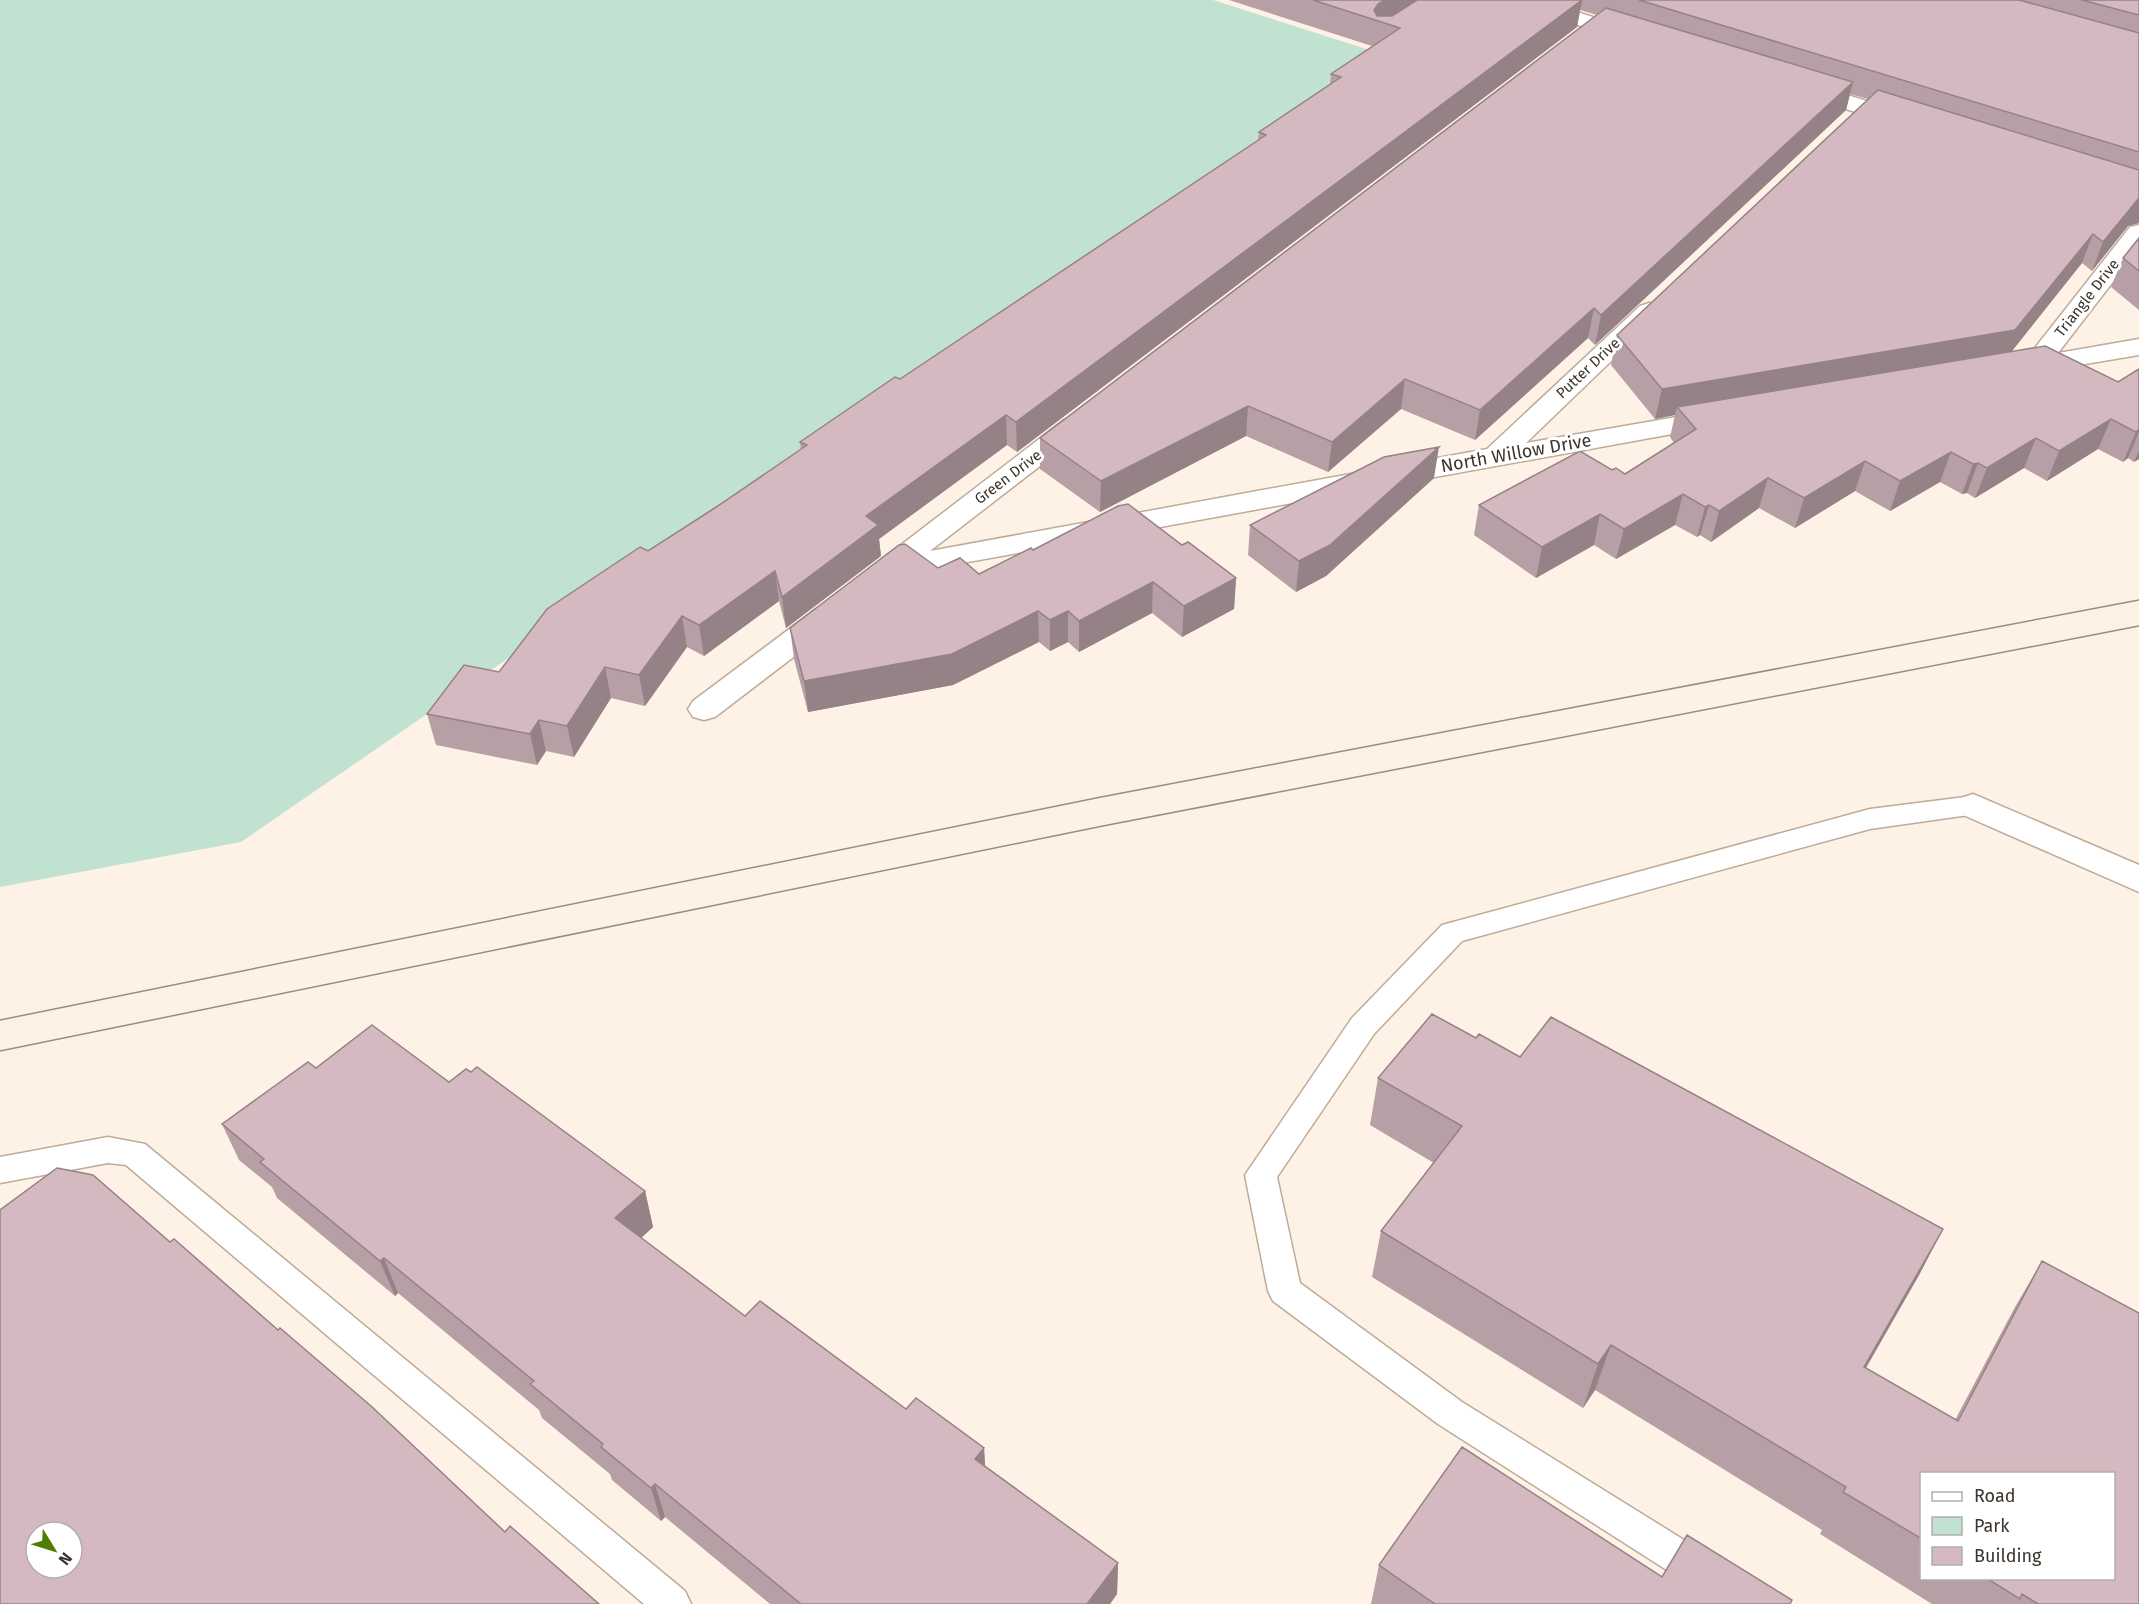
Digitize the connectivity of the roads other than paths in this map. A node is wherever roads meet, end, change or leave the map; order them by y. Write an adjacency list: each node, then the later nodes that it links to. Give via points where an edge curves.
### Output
1 (1520, 0): 2 (street, via 1588,32)
2 (1653, 42)
3 (1786, 84): 4 (street, via 1855,116)
4 (1921, 125)
5 (2139, 232): 8 (street, Triangle Drive)
6 (1667, 294): 12 (street, Putter Drive)
7 (2139, 347): 8 (street)
8 (2036, 364): 9 (street)
9 (2000, 370)
10 (1095, 410): 13 (street, Green Drive)
11 (1742, 414): 12 (street, North Willow Drive)
12 (1496, 456): 13 (street, North Willow Drive)
13 (887, 570)
14 (850, 598): 15 (street)
15 (704, 710)
16 (1973, 806): 17 (street); 20 (lane, via 1870,819 1452,933 1363,1026 1262,1175 1285,1291 1450,1413)
17 (2139, 879)
18 (0, 1170): 19 (lane, via 108,1150 134,1153)
19 (672, 1604)
20 (1753, 1604)

